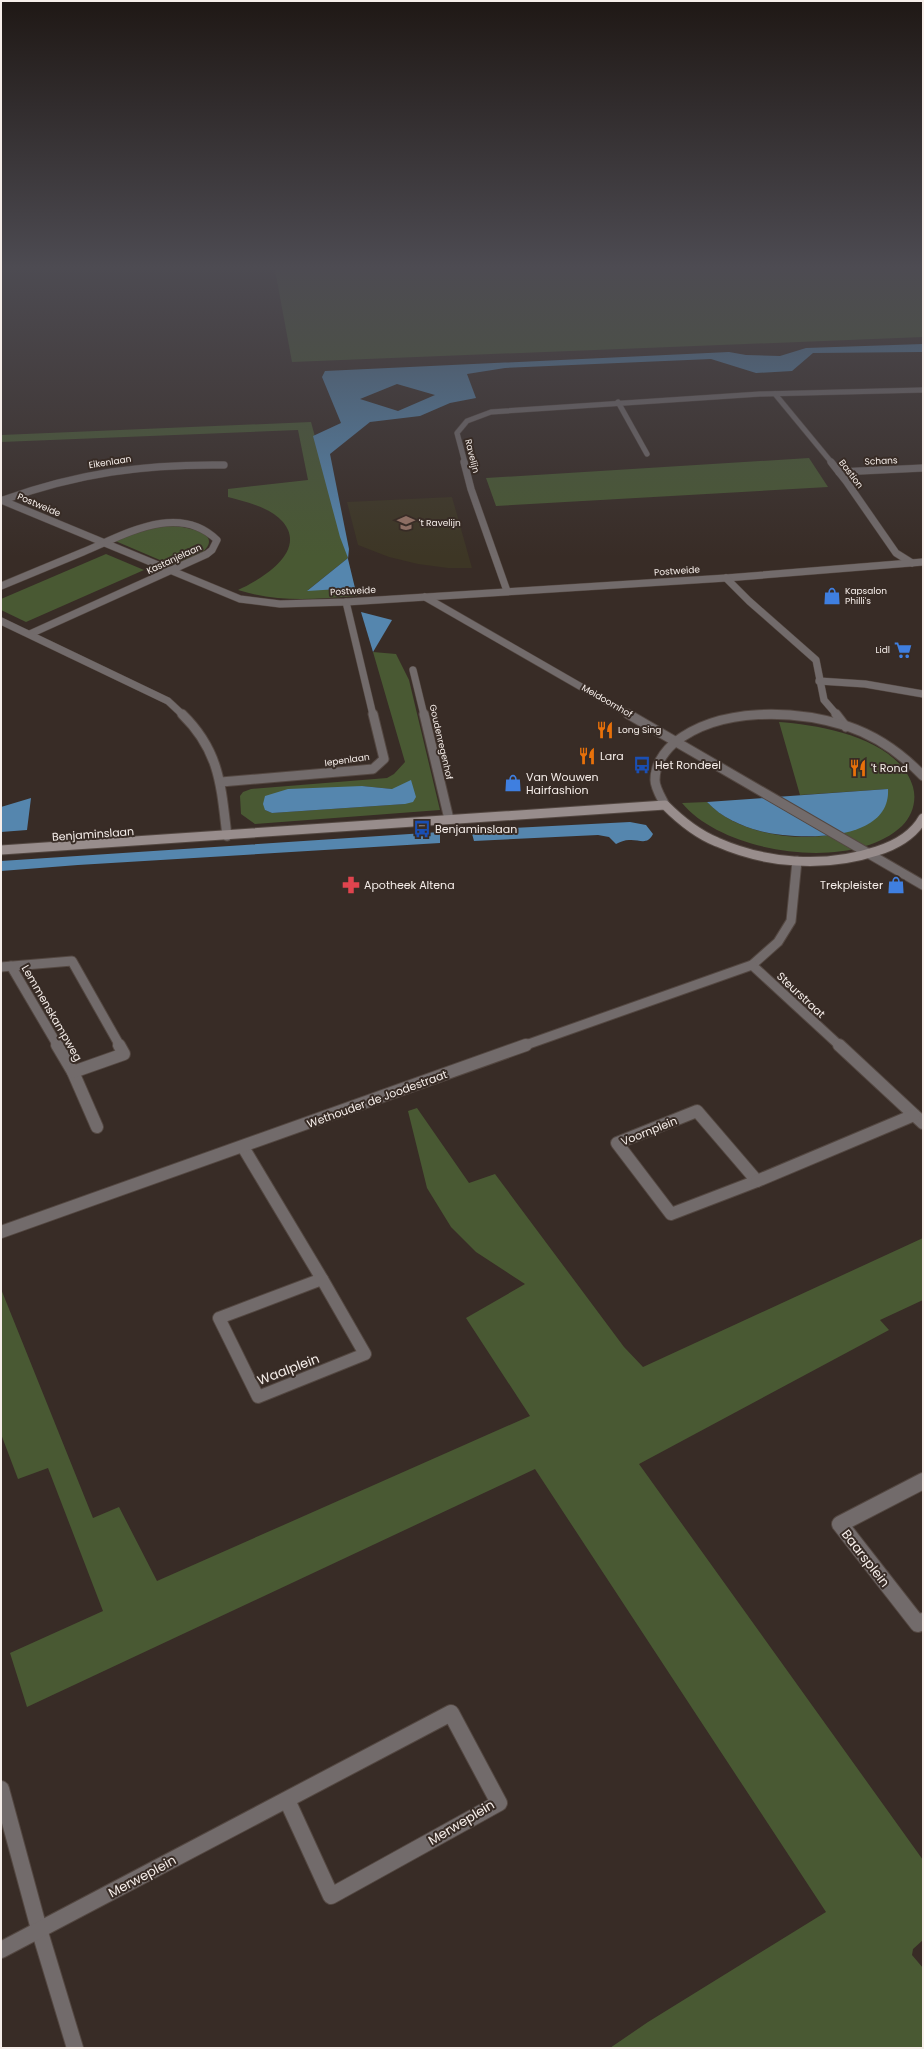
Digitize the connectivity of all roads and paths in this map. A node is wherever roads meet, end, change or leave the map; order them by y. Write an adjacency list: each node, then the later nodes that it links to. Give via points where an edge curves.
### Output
1 (923, 390): 2 (street, Ravelijn)
2 (775, 394): 3 (street, Ravelijn); 7 (street, Bastion)
3 (618, 402): 4 (street); 15 (street, Ravelijn, via 496,411 473,418 456,433 471,489)
4 (647, 454)
5 (224, 465): 8 (street, Eikenlaan, via 190,464 116,469 69,478)
6 (923, 468): 7 (street, Schans)
7 (839, 472): 11 (street, Bastion, via 896,553)
8 (2, 500): 9 (street, Postweide)
9 (102, 542): 12 (street, Postweide); 12 (street, Kastanjelaan, via 144,526 172,523 201,527 217,540 207,554); 14 (street, Kastanjelaan)
10 (923, 562): 11 (street)
11 (912, 563): 13 (street, Postweide)
12 (171, 570): 17 (street, Postweide, via 240,599 280,604); 21 (street, Kastanjelaan)
13 (726, 578): 15 (street, Postweide); 23 (street, via 816,660)
14 (1, 586)
15 (507, 591): 16 (street, Postweide)
16 (425, 597): 17 (street, Postweide); 26 (street, Meidoornhof)
17 (346, 602): 28 (street, Iepenlaan, via 384,759 373,769)
18 (1, 621): 19 (street)
19 (11, 625): 20 (street); 21 (street)
20 (1, 630)
21 (30, 634): 28 (street, via 168,701 198,732 210,751)
22 (413, 670): 31 (street, Goudenregenhof)
23 (819, 681): 24 (street, via 865,684); 25 (street, via 824,700)
24 (923, 694)
25 (846, 727): 26 (street, via 816,719 788,716 746,717 708,724); 27 (street, via 864,733 892,748)
26 (675, 741): 29 (street, via 660,757 655,780); 34 (street, Meidoornhof)
27 (923, 776)
28 (221, 782): 32 (street)
29 (665, 805): 31 (street, Benjaminslaan); 35 (street, via 685,825 716,842 755,855)
30 (923, 818): 34 (street, via 920,825 901,842)
31 (449, 819): 32 (street, Benjaminslaan)
32 (227, 836): 33 (street, Benjaminslaan)
33 (1, 850)
34 (871, 854): 35 (street, via 837,861); 36 (street, Meidoornhof)
35 (797, 861): 37 (street, via 791,921 778,942)
36 (923, 885)
37 (752, 965): 40 (street, Steurstraat); 43 (street, Wethouder de Joodestraat)
38 (6, 967): 39 (street, Lemmenskampweg); 39 (street, Lemmenskampweg, via 72,961 124,1054)
39 (73, 1072): 42 (street, Lemmenskampweg)
40 (914, 1115): 41 (street, Steurstraat); 44 (street, Voornplein)
41 (923, 1123)
42 (97, 1127)
43 (243, 1147): 45 (street, Wethouder de Joodestraat); 46 (street, Waalplein)
44 (756, 1181): 44 (street, Voornplein, via 671,1214 617,1143 697,1111)
45 (1, 1232)
46 (322, 1279): 46 (street, Waalplein, via 219,1318 258,1397 365,1354)
47 (923, 1481): 48 (street, Baarsplein, via 840,1524 918,1624)
48 (923, 1621)
49 (1, 1790): 51 (street)
50 (287, 1800): 50 (street, Merweplein, via 332,1896 499,1803 451,1713); 51 (street, Merweplein)
51 (39, 1930): 52 (street, Merweplein); 53 (street)
52 (1, 1950)
53 (75, 2048)

